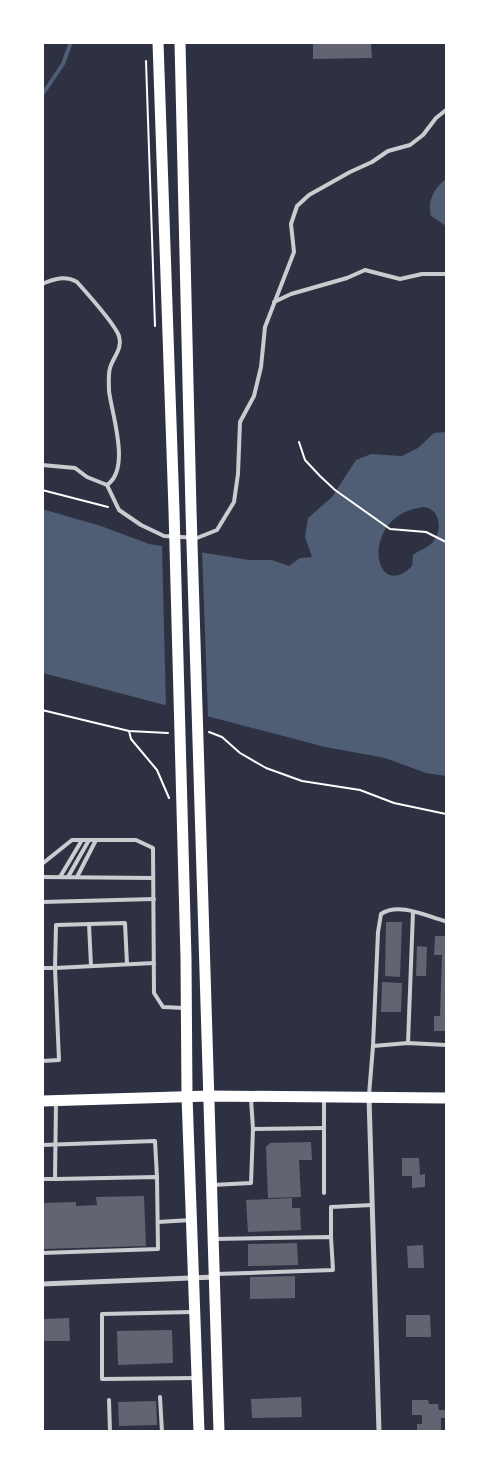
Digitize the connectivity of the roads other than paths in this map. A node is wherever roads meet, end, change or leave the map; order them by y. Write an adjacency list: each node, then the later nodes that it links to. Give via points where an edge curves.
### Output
1 (158, 42): 28 (main road)
2 (180, 42): 34 (main road)
3 (446, 110): 6 (lane, via 410,145 388,151 301,200 291,224 294,252)
4 (446, 274): 6 (lane, via 422,274 400,279 365,270)
5 (42, 284): 8 (lane, via 56,279 77,282 118,334 119,349 110,368 109,380 118,463 117,475)
6 (274, 302): 8 (lane, via 265,327 254,396 240,422 234,502 217,530 197,538 174,538 141,525 119,510)
7 (42, 466): 8 (lane, via 75,468)
8 (107, 486)
9 (82, 840): 10 (lane); 12 (lane, via 72,840); 14 (lane)
10 (89, 840): 11 (lane); 15 (lane)
11 (96, 840): 16 (lane); 17 (lane, via 136,840 153,848)
12 (42, 864)
13 (42, 877): 14 (lane)
14 (60, 877): 15 (lane)
15 (68, 877): 16 (lane)
16 (77, 877): 17 (lane)
17 (153, 878): 18 (lane)
18 (154, 899): 19 (lane); 23 (lane)
19 (42, 902)
20 (413, 912): 21 (lane); 29 (lane); 31 (lane, via 392,908 379,918)
21 (445, 921)
22 (89, 924): 24 (lane, via 125,923); 25 (lane); 27 (lane, via 56,925)
23 (154, 963): 24 (lane); 28 (lane, via 154,993 163,1007)
24 (127, 964): 25 (lane)
25 (91, 966): 27 (lane)
26 (42, 968): 27 (lane)
27 (55, 968): 32 (lane, via 59,1060)
28 (186, 1009): 33 (main road)
29 (408, 1043): 30 (lane); 31 (lane)
30 (446, 1045)
31 (373, 1046): 37 (lane)
32 (42, 1061)
33 (187, 1096): 34 (main road); 40 (main road); 51 (main road)
34 (210, 1096): 35 (main road); 48 (main road)
35 (251, 1096): 36 (main road); 42 (lane)
36 (324, 1096): 37 (main road); 41 (lane)
37 (369, 1096): 38 (main road); 50 (street)
38 (446, 1098)
39 (42, 1101): 40 (main road)
40 (56, 1101): 44 (lane)
41 (324, 1128): 42 (lane); 49 (lane)
42 (253, 1129): 48 (lane, via 251,1183)
43 (42, 1145): 44 (lane)
44 (56, 1145): 45 (lane, via 155,1141); 47 (lane)
45 (157, 1177): 47 (lane); 52 (lane)
46 (42, 1179): 47 (lane)
47 (55, 1179)
48 (212, 1185): 54 (main road)
49 (324, 1193)
50 (372, 1205): 53 (lane, via 330,1207); 67 (street)
51 (191, 1220): 52 (lane); 57 (main road)
52 (158, 1222): 55 (lane, via 158,1250)
53 (331, 1237): 54 (lane); 56 (lane, via 333,1270)
54 (214, 1239): 56 (main road)
55 (42, 1253)
56 (215, 1276): 57 (street); 66 (main road)
57 (194, 1278): 58 (street); 59 (main road)
58 (42, 1284)
59 (195, 1312): 60 (main road); 60 (lane, via 102,1314 102,1379)
60 (197, 1378): 65 (main road)
61 (160, 1397): 64 (lane)
62 (109, 1400): 63 (lane)
63 (110, 1432)
64 (162, 1432)
65 (199, 1432)
66 (219, 1432)
67 (378, 1432)

